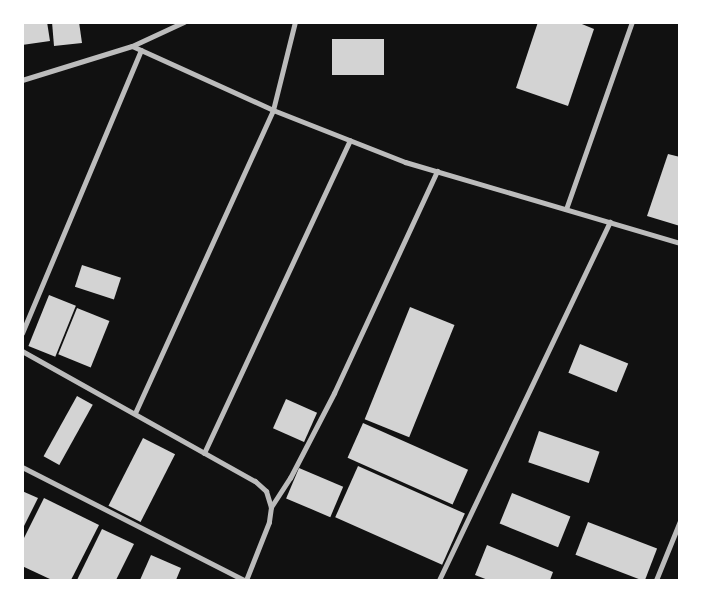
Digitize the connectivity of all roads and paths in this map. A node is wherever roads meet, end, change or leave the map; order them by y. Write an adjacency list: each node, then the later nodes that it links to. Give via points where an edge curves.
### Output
1 (184, 22): 4 (street)
2 (295, 22): 7 (street)
3 (632, 22): 10 (street)
4 (132, 46): 5 (street); 6 (street)
5 (141, 50): 7 (street); 13 (street)
6 (22, 80)
7 (273, 110): 8 (street); 15 (street)
8 (350, 140): 9 (street); 16 (street)
9 (437, 171): 10 (street); 18 (street, via 334,393 290,478)
10 (566, 209): 11 (street)
11 (610, 222): 12 (street); 21 (street)
12 (680, 243)
13 (22, 333)
14 (22, 351): 15 (street)
15 (135, 413): 16 (street)
16 (204, 452): 18 (street, via 255,481 266,491)
17 (22, 467): 20 (street)
18 (270, 507): 20 (street, via 269,522)
19 (680, 521): 22 (street)
20 (245, 580)
21 (438, 580)
22 (656, 580)

